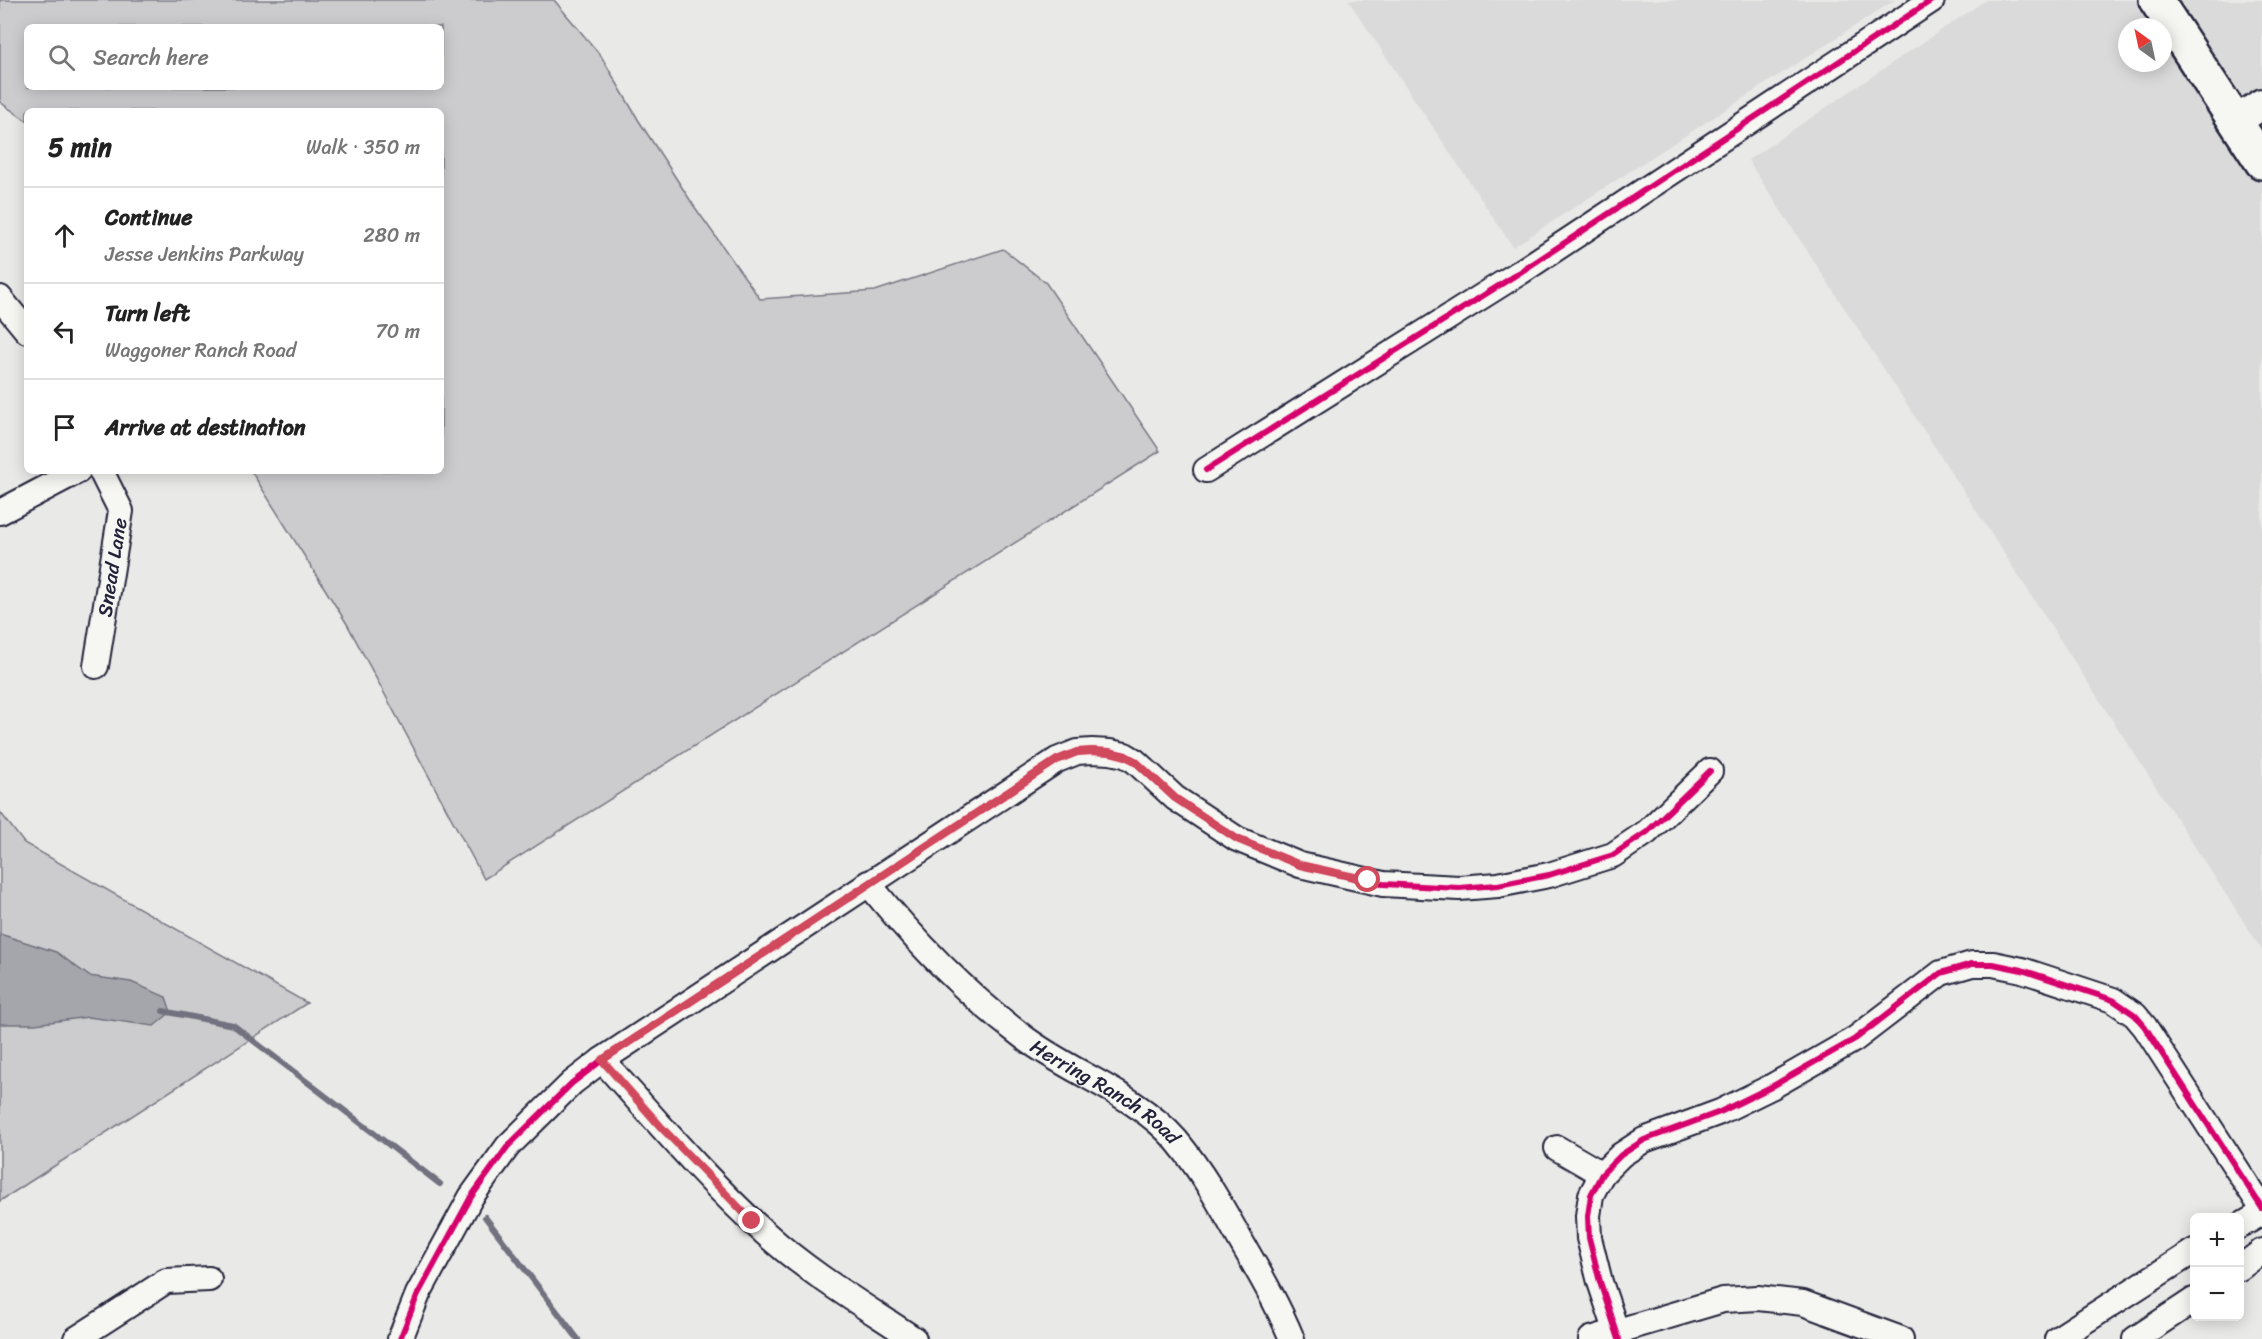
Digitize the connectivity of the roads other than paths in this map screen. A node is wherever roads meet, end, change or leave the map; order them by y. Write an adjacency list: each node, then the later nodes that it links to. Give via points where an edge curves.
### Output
1 (1932, 0): 7 (street, via 1519,273)
2 (2156, 0): 3 (main road)
3 (2249, 113): 4 (main road)
4 (2262, 162)
5 (0, 298): 6 (street)
6 (24, 327)
7 (1206, 470)
8 (72, 474): 10 (street)
9 (103, 474): 11 (street, Snead Lane, via 122,511)
10 (0, 512)
11 (96, 666)
12 (1710, 771): 13 (street, via 1647,832 1612,855 1549,874 1498,885 1459,888 1383,884 1300,865 1237,839 1175,798 1135,761 1110,752 1077,752 1032,775)
13 (868, 884): 14 (street); 29 (street, Herring Ranch Road, via 942,964 1023,1037 1141,1110 1175,1139 1220,1203 1278,1306)
14 (602, 1060): 27 (street, via 572,1083 508,1146 477,1188 418,1294); 28 (street, via 710,1179 766,1234 815,1274)
15 (1557, 1148): 16 (street)
16 (1602, 1174): 17 (street, via 1644,1140 1720,1112 1855,1038 1941,973 1972,964 1993,964 2099,994 2135,1015); 25 (street, via 1591,1195 1589,1238)
17 (2262, 1209)
18 (2262, 1213): 19 (street)
19 (2244, 1224)
20 (2262, 1251): 22 (street)
21 (2190, 1254): 32 (street)
22 (2241, 1267)
23 (209, 1279): 26 (street, via 166,1281)
24 (2190, 1303): 33 (street)
25 (1618, 1335): 30 (street); 31 (street, via 1723,1300 1758,1298 1803,1303)
26 (76, 1339)
27 (400, 1339)
28 (914, 1339)
29 (1292, 1339)
30 (1591, 1339)
31 (1901, 1339)
32 (2057, 1339)
33 (2135, 1339)

